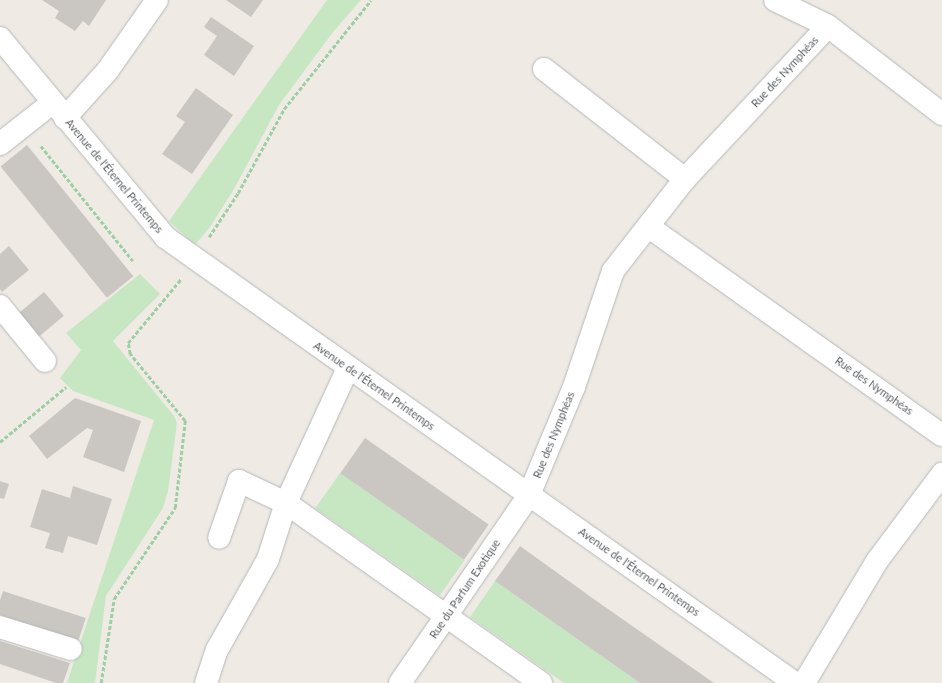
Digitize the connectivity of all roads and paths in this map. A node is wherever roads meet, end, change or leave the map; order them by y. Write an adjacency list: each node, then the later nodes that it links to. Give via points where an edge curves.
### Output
1 (157, 0): 7 (street, via 108,70)
2 (371, 0): 13 (path, via 284,109 238,193)
3 (775, 0): 4 (street)
4 (828, 26): 8 (street, Rue des Nymphéas); 11 (street, Rue des Nymphéas)
5 (0, 38): 7 (street, Avenue de l'Éternel Printemps)
6 (544, 69): 11 (street)
7 (59, 110): 9 (street); 13 (street, Avenue de l'Éternel Printemps, via 165,237)
8 (942, 114)
9 (24, 125): 10 (street); 14 (path)
10 (0, 144)
11 (685, 179): 12 (street, Rue des Nymphéas)
12 (649, 227): 19 (street, Rue des Nymphéas); 22 (street, Rue des Nymphéas, via 613,271 574,387)
13 (195, 258): 17 (street, Avenue de l'Éternel Printemps); 28 (path, via 172,293 128,343 130,354 185,421 175,508 114,600)
14 (133, 261)
15 (0, 306): 16 (street)
16 (45, 361)
17 (348, 368): 22 (street, Avenue de l'Éternel Printemps); 23 (street)
18 (66, 388): 20 (path)
19 (942, 435)
20 (0, 442)
21 (942, 474): 33 (street, via 877,561)
22 (529, 494): 25 (street, Rue du Parfum Exotique); 32 (street, Avenue de l'Éternel Printemps)
23 (286, 503): 24 (street, via 239,481); 25 (street); 29 (street, via 268,559 217,650)
24 (220, 538)
25 (446, 617): 30 (street, Rue du Parfum Exotique); 31 (street)
26 (0, 627): 27 (street)
27 (71, 650)
28 (101, 683)
29 (206, 683)
30 (400, 683)
31 (541, 683)
32 (794, 683)
33 (804, 683)

